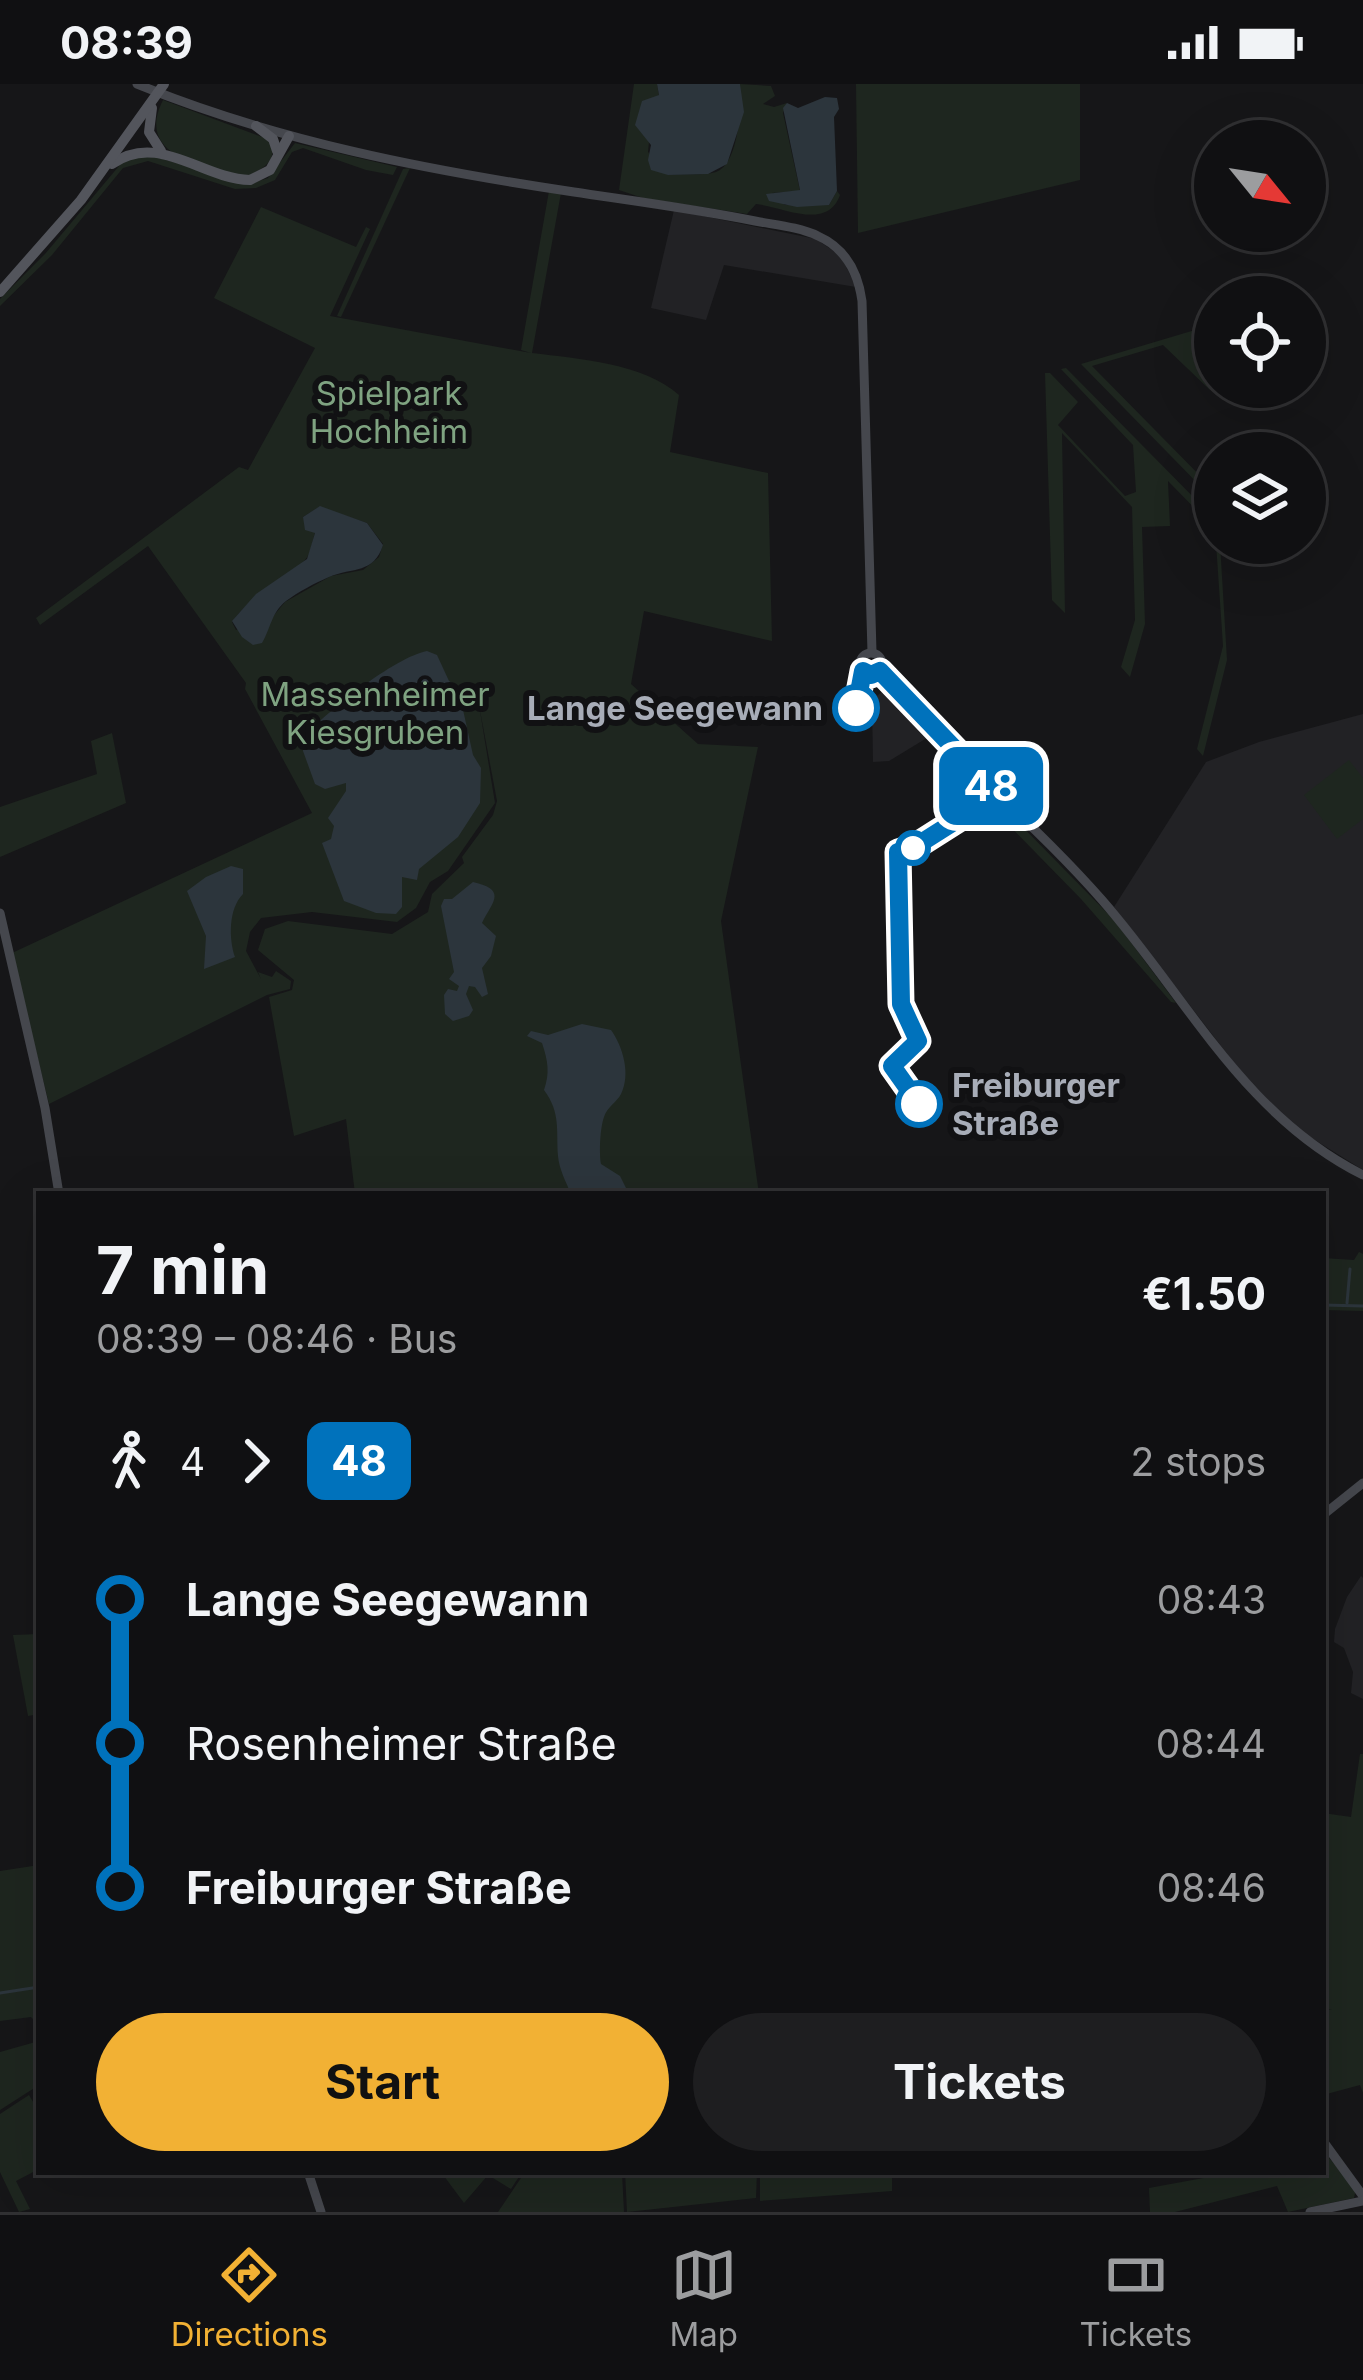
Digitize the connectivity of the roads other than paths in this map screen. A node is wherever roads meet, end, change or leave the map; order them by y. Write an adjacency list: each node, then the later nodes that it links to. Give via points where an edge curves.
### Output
1 (138, 85): 3 (main road)
2 (161, 88): 5 (main road, via 148,128); 7 (main road)
3 (256, 126): 4 (main road); 6 (main road, via 273,139)
4 (289, 136): 6 (main road); 9 (main road, via 791,228 843,255 862,301)
5 (169, 156): 6 (main road, via 245,181 262,176); 7 (main road, via 137,151)
6 (276, 156)
7 (105, 170): 8 (main road)
8 (0, 292)
9 (872, 652): 10 (main road); 10 (main road, via 861,668)
10 (880, 671): 12 (main road, via 1102,900 1257,1098)
11 (0, 913): 13 (main road)
12 (1363, 1175)
13 (59, 1191)
14 (1363, 1484): 15 (main road)
15 (1326, 1513)
16 (1326, 2145): 18 (main road)
17 (309, 2175): 19 (main road)
18 (1363, 2199): 20 (main road)
19 (320, 2208)
20 (1310, 2212)

